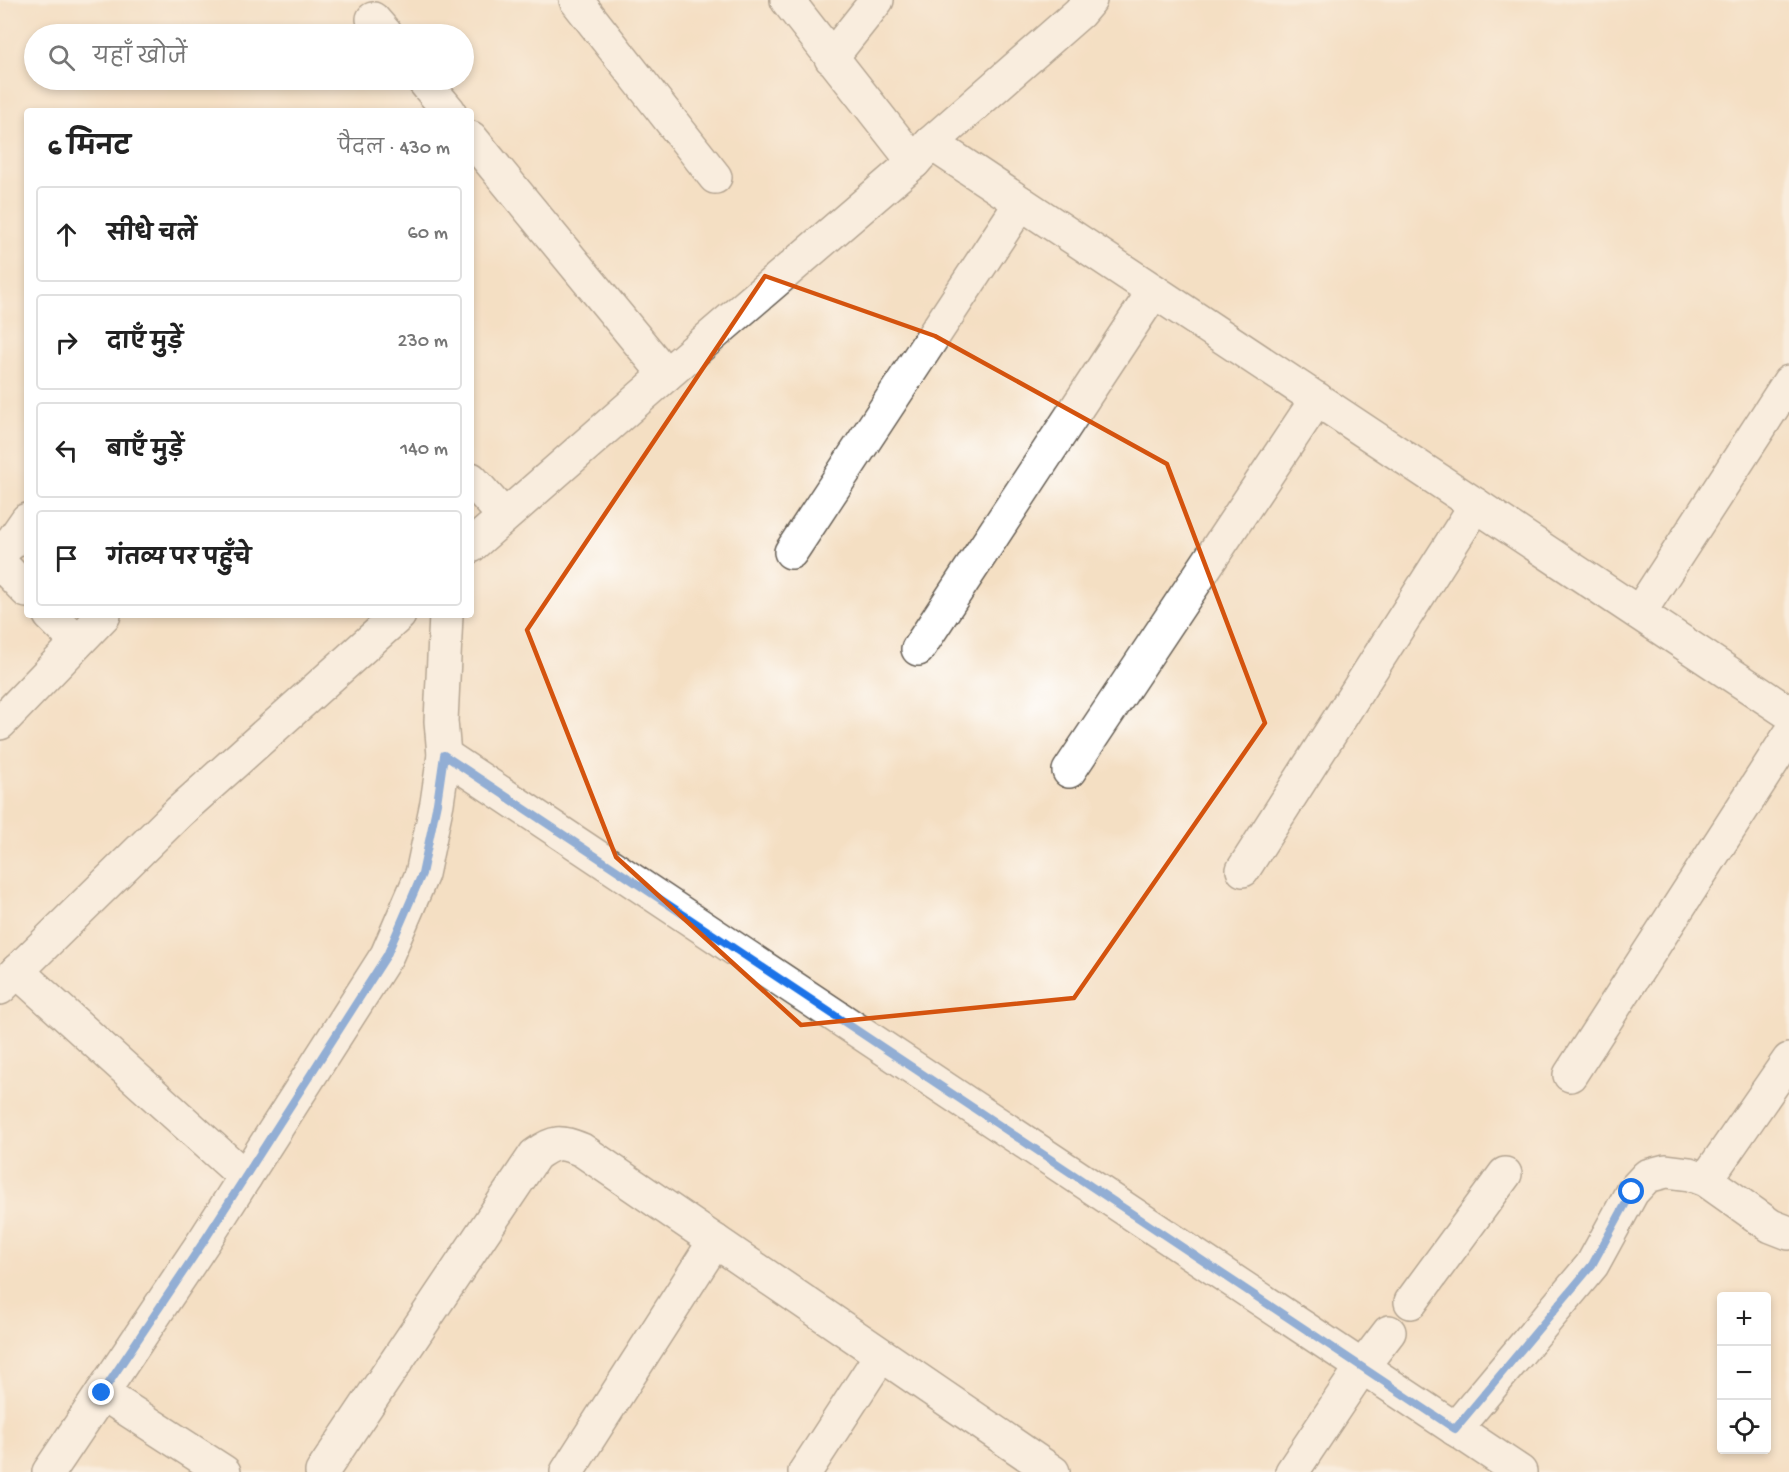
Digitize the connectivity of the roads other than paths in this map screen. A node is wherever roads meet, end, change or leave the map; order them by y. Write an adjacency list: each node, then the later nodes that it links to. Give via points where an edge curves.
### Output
1 (576, 0): 10 (street)
2 (787, 0): 5 (street)
3 (877, 0): 5 (street)
4 (1090, 0): 9 (street)
5 (831, 58): 9 (street)
6 (431, 90): 7 (street)
7 (446, 108)
8 (474, 142): 13 (street)
9 (922, 153): 11 (street); 13 (street)
10 (715, 177)
11 (1021, 204): 12 (street); 22 (street)
12 (1154, 291): 15 (street); 31 (street)
13 (666, 375): 18 (street)
14 (1789, 382): 25 (street)
15 (1317, 399): 17 (street); 36 (street)
16 (474, 482): 18 (street)
17 (1476, 505): 25 (street); 37 (street)
18 (504, 516): 20 (street)
19 (24, 524): 21 (street)
20 (474, 543)
21 (0, 552)
22 (791, 552)
23 (0, 563): 24 (street)
24 (24, 588)
25 (1639, 613): 32 (street)
26 (53, 618): 30 (street)
27 (101, 618): 30 (street)
28 (396, 618): 38 (street, via 178,812)
29 (446, 618): 35 (street, via 441,722)
30 (76, 642): 33 (street)
31 (918, 649)
32 (1789, 713)
33 (0, 723)
34 (1789, 735): 40 (street)
35 (444, 755): 42 (street, via 422,874 387,955); 49 (street)
36 (1069, 771)
37 (1243, 870)
38 (9, 980): 42 (street)
39 (1789, 1060): 43 (street)
40 (1570, 1075)
41 (1505, 1174): 46 (street)
42 (245, 1178): 50 (street)
43 (1706, 1180): 44 (street, via 1771,1226); 51 (street, via 1666,1171 1647,1176 1632,1192 1592,1265)
44 (1789, 1233)
45 (715, 1241): 48 (street); 55 (street, via 582,1150 565,1143 550,1144 535,1155); 56 (street)
46 (1411, 1302)
47 (1389, 1332): 49 (street)
48 (881, 1355): 52 (street); 57 (street)
49 (1362, 1366): 51 (street); 58 (street)
50 (102, 1393): 53 (street); 54 (street)
51 (1455, 1429): 59 (street)
52 (1049, 1471)
53 (49, 1472)
54 (224, 1472)
55 (322, 1472)
56 (567, 1472)
57 (805, 1472)
58 (1292, 1472)
59 (1520, 1472)

